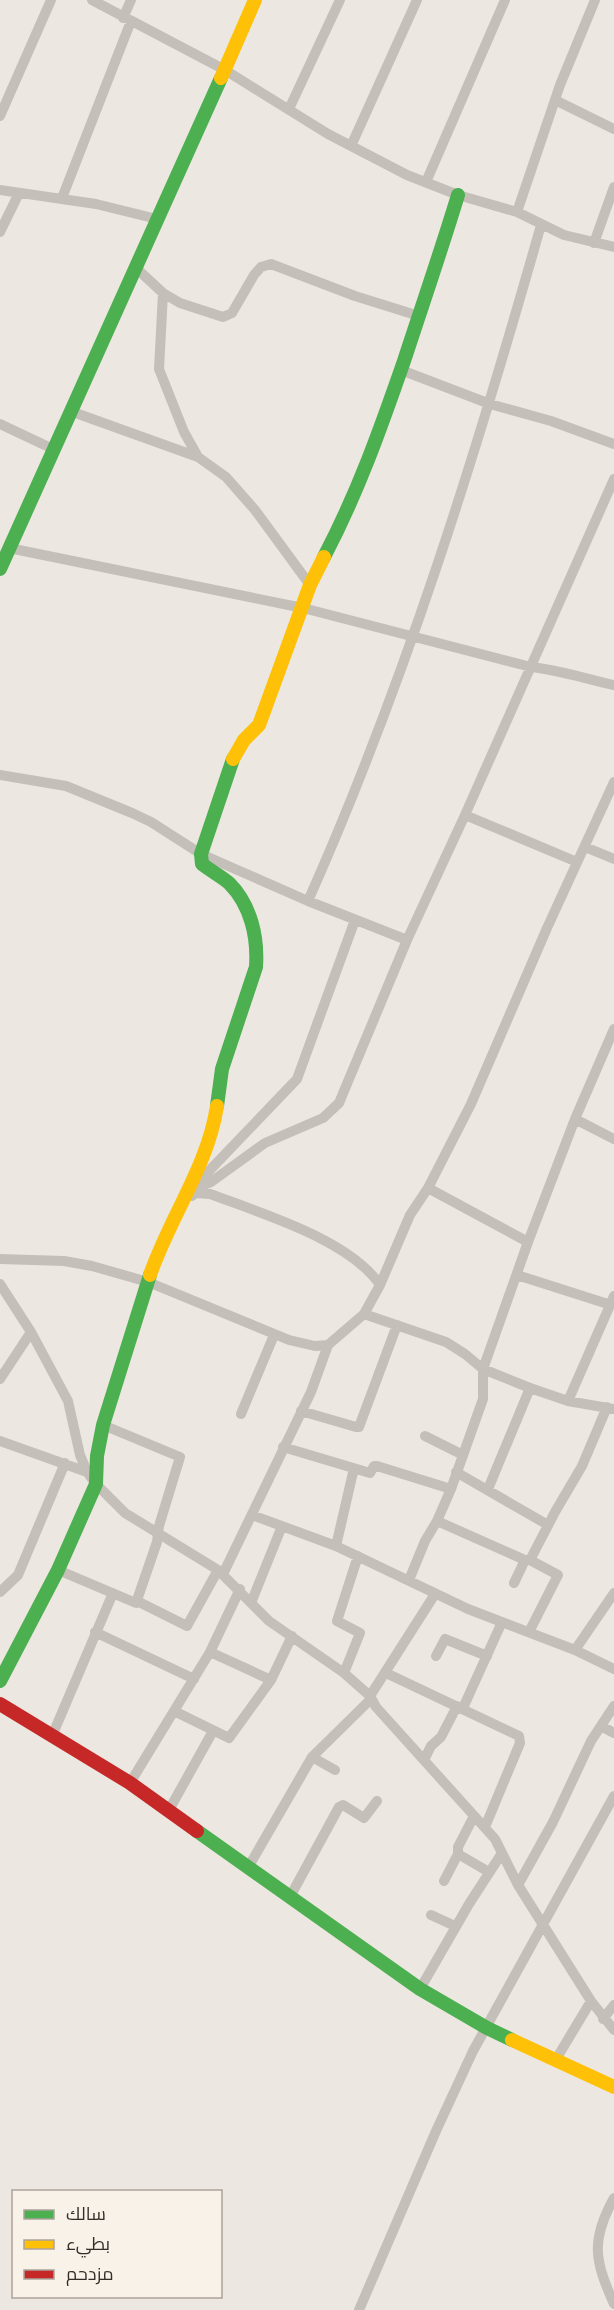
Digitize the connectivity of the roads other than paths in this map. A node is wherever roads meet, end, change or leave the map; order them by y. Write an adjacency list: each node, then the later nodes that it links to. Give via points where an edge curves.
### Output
1 (51, 0): 13 (street)
2 (92, 0): 9 (street)
3 (131, 0): 9 (street)
4 (255, 0): 10 (street)
5 (340, 0): 12 (street)
6 (417, 0): 15 (street)
7 (504, 0): 16 (street)
8 (595, 0): 11 (street)
9 (127, 19): 10 (street); 21 (street)
10 (225, 70): 12 (street); 23 (street)
11 (555, 100): 14 (street); 22 (street)
12 (289, 108): 15 (street)
13 (0, 116)
14 (614, 129)
15 (351, 146): 16 (street)
16 (426, 182): 20 (street)
17 (614, 187): 26 (street)
18 (0, 190): 19 (street)
19 (19, 193): 21 (street); 25 (street)
20 (458, 195): 22 (street); 30 (street)
21 (62, 198): 23 (street)
22 (517, 212): 24 (street)
23 (157, 219): 28 (street)
24 (541, 225): 26 (street); 32 (street)
25 (0, 232)
26 (594, 243): 27 (street)
27 (614, 247)
28 (135, 267): 29 (street); 33 (street)
29 (163, 293): 30 (street, via 180,303 228,316 254,275 271,264); 37 (street, via 159,369)
30 (419, 316): 31 (street)
31 (402, 369): 32 (street); 41 (street, via 350,507)
32 (490, 404): 35 (street); 43 (street)
33 (70, 411): 36 (street); 37 (street)
34 (0, 424): 36 (street)
35 (614, 444)
36 (53, 449): 39 (street)
37 (198, 458): 41 (street, via 226,477)
38 (614, 479): 44 (street)
39 (9, 548): 40 (street); 42 (street)
40 (0, 569)
41 (310, 585): 42 (street)
42 (303, 608): 43 (street); 50 (street, via 260,725 244,740 233,759)
43 (413, 635): 44 (street); 53 (street, via 343,822)
44 (531, 667): 45 (street); 48 (street)
45 (614, 685)
46 (0, 775): 50 (street, via 66,786 152,822)
47 (614, 782): 49 (street)
48 (465, 815): 52 (street); 55 (street)
49 (585, 846): 51 (street); 52 (street)
50 (201, 854): 53 (street); 60 (street, via 202,864 230,884 248,910 258,953 222,1069 214,1124)
51 (614, 859)
52 (577, 862): 59 (street, via 471,1104)
53 (308, 901): 54 (street)
54 (356, 920): 55 (street); 60 (street, via 297,1079)
55 (407, 940): 60 (street, via 339,1103 323,1118 265,1143)
56 (614, 1029): 57 (street)
57 (575, 1119): 58 (street); 61 (street)
58 (614, 1139)
59 (428, 1188): 61 (street); 66 (street, via 410,1215)
60 (192, 1194): 64 (street, via 167,1231); 66 (street, via 210,1194 306,1232 354,1258 371,1271)
61 (528, 1242): 63 (street)
62 (0, 1259): 64 (street, via 64,1261)
63 (517, 1275): 67 (street); 73 (street)
64 (148, 1282): 71 (street); 80 (street)
65 (0, 1284): 70 (street)
66 (380, 1285): 68 (street)
67 (612, 1301): 76 (street)
68 (364, 1314): 69 (street); 72 (street)
69 (397, 1325): 73 (street, via 446,1342); 78 (street, via 359,1427)
70 (31, 1332): 74 (street); 87 (street, via 68,1401)
71 (274, 1335): 72 (street, via 302,1344); 79 (street)
72 (328, 1345): 78 (street)
73 (483, 1369): 75 (street); 84 (street, via 483,1399)
74 (0, 1379)
75 (530, 1388): 76 (street); 90 (street)
76 (568, 1401): 77 (street)
77 (610, 1408): 94 (street)
78 (301, 1411): 83 (street)
79 (241, 1414)
80 (103, 1425): 89 (street); 96 (street, via 180,1457)
81 (425, 1436): 84 (street)
82 (0, 1441): 85 (street)
83 (283, 1447): 86 (street); 92 (street)
84 (463, 1455): 88 (street)
85 (65, 1463): 87 (street); 105 (street, via 18,1575)
86 (354, 1468): 91 (street, via 370,1473 374,1466); 97 (street)
87 (87, 1472): 89 (street)
88 (456, 1472): 90 (street); 91 (street)
89 (96, 1484): 96 (street, via 125,1513); 100 (street)
90 (488, 1489): 94 (street)
91 (451, 1490): 93 (street)
92 (252, 1515): 95 (street); 101 (street)
93 (437, 1521): 99 (street); 102 (street)
94 (548, 1525): 99 (street)
95 (282, 1526): 97 (street); 110 (street)
96 (159, 1533): 101 (street); 109 (street)
97 (336, 1546): 98 (street)
98 (357, 1556): 102 (street); 120 (street, via 337,1621 360,1633)
99 (527, 1560): 103 (street); 113 (street, via 558,1575)
100 (58, 1570): 106 (street); 124 (street)
101 (220, 1572): 104 (street); 109 (street, via 187,1626)
102 (409, 1580): 108 (street)
103 (514, 1583)
104 (240, 1589): 110 (street); 116 (street)
105 (0, 1592)
106 (113, 1593): 109 (street); 112 (street)
107 (614, 1593): 115 (street)
108 (435, 1594): 111 (street); 121 (street)
109 (137, 1601)
110 (251, 1603): 114 (street)
111 (502, 1622): 113 (street); 118 (street)
112 (95, 1632): 122 (street); 133 (street)
113 (529, 1632): 115 (street)
114 (292, 1636): 120 (street); 123 (street)
115 (575, 1650): 119 (street)
116 (210, 1652): 122 (street); 123 (street)
117 (436, 1656): 118 (street, via 445,1639)
118 (488, 1656): 128 (street)
119 (614, 1669)
120 (344, 1673): 125 (street)
121 (386, 1673): 125 (street); 128 (street)
122 (194, 1679): 129 (street)
123 (271, 1680): 131 (street, via 229,1738)
124 (0, 1682)
125 (370, 1698): 134 (street); 135 (street)
126 (0, 1704): 133 (street)
127 (614, 1706): 130 (street)
128 (460, 1707): 135 (street); 142 (street, via 520,1737)
129 (174, 1711): 131 (street); 137 (street)
130 (601, 1726): 132 (street); 148 (street)
131 (213, 1731): 140 (street)
132 (614, 1733)
133 (52, 1737): 137 (street)
134 (312, 1757): 136 (street); 145 (street)
135 (424, 1760): 141 (street)
136 (335, 1770)
137 (130, 1783): 140 (street)
138 (614, 1796): 152 (street)
139 (377, 1801): 149 (street, via 364,1818 343,1805 339,1807)
140 (170, 1810): 145 (street)
141 (474, 1816): 142 (street); 144 (street)
142 (484, 1827): 143 (street)
143 (502, 1853): 146 (street); 148 (street)
144 (458, 1854): 146 (street); 147 (street)
145 (249, 1866): 149 (street)
146 (489, 1872): 151 (street)
147 (444, 1881)
148 (518, 1885): 152 (street)
149 (291, 1895): 153 (street)
150 (431, 1915): 151 (street)
151 (456, 1926): 153 (street)
152 (542, 1926): 154 (street); 157 (street)
153 (420, 1989): 157 (street)
154 (591, 2001): 156 (street); 159 (street)
155 (614, 2005): 156 (street)
156 (603, 2019): 158 (street)
157 (487, 2028): 159 (street); 163 (street, via 441,2120)
158 (614, 2030)
159 (555, 2061): 160 (street)
160 (614, 2087)
161 (614, 2198): 162 (street, via 600,2227 596,2250)
162 (614, 2304)
163 (359, 2310)

